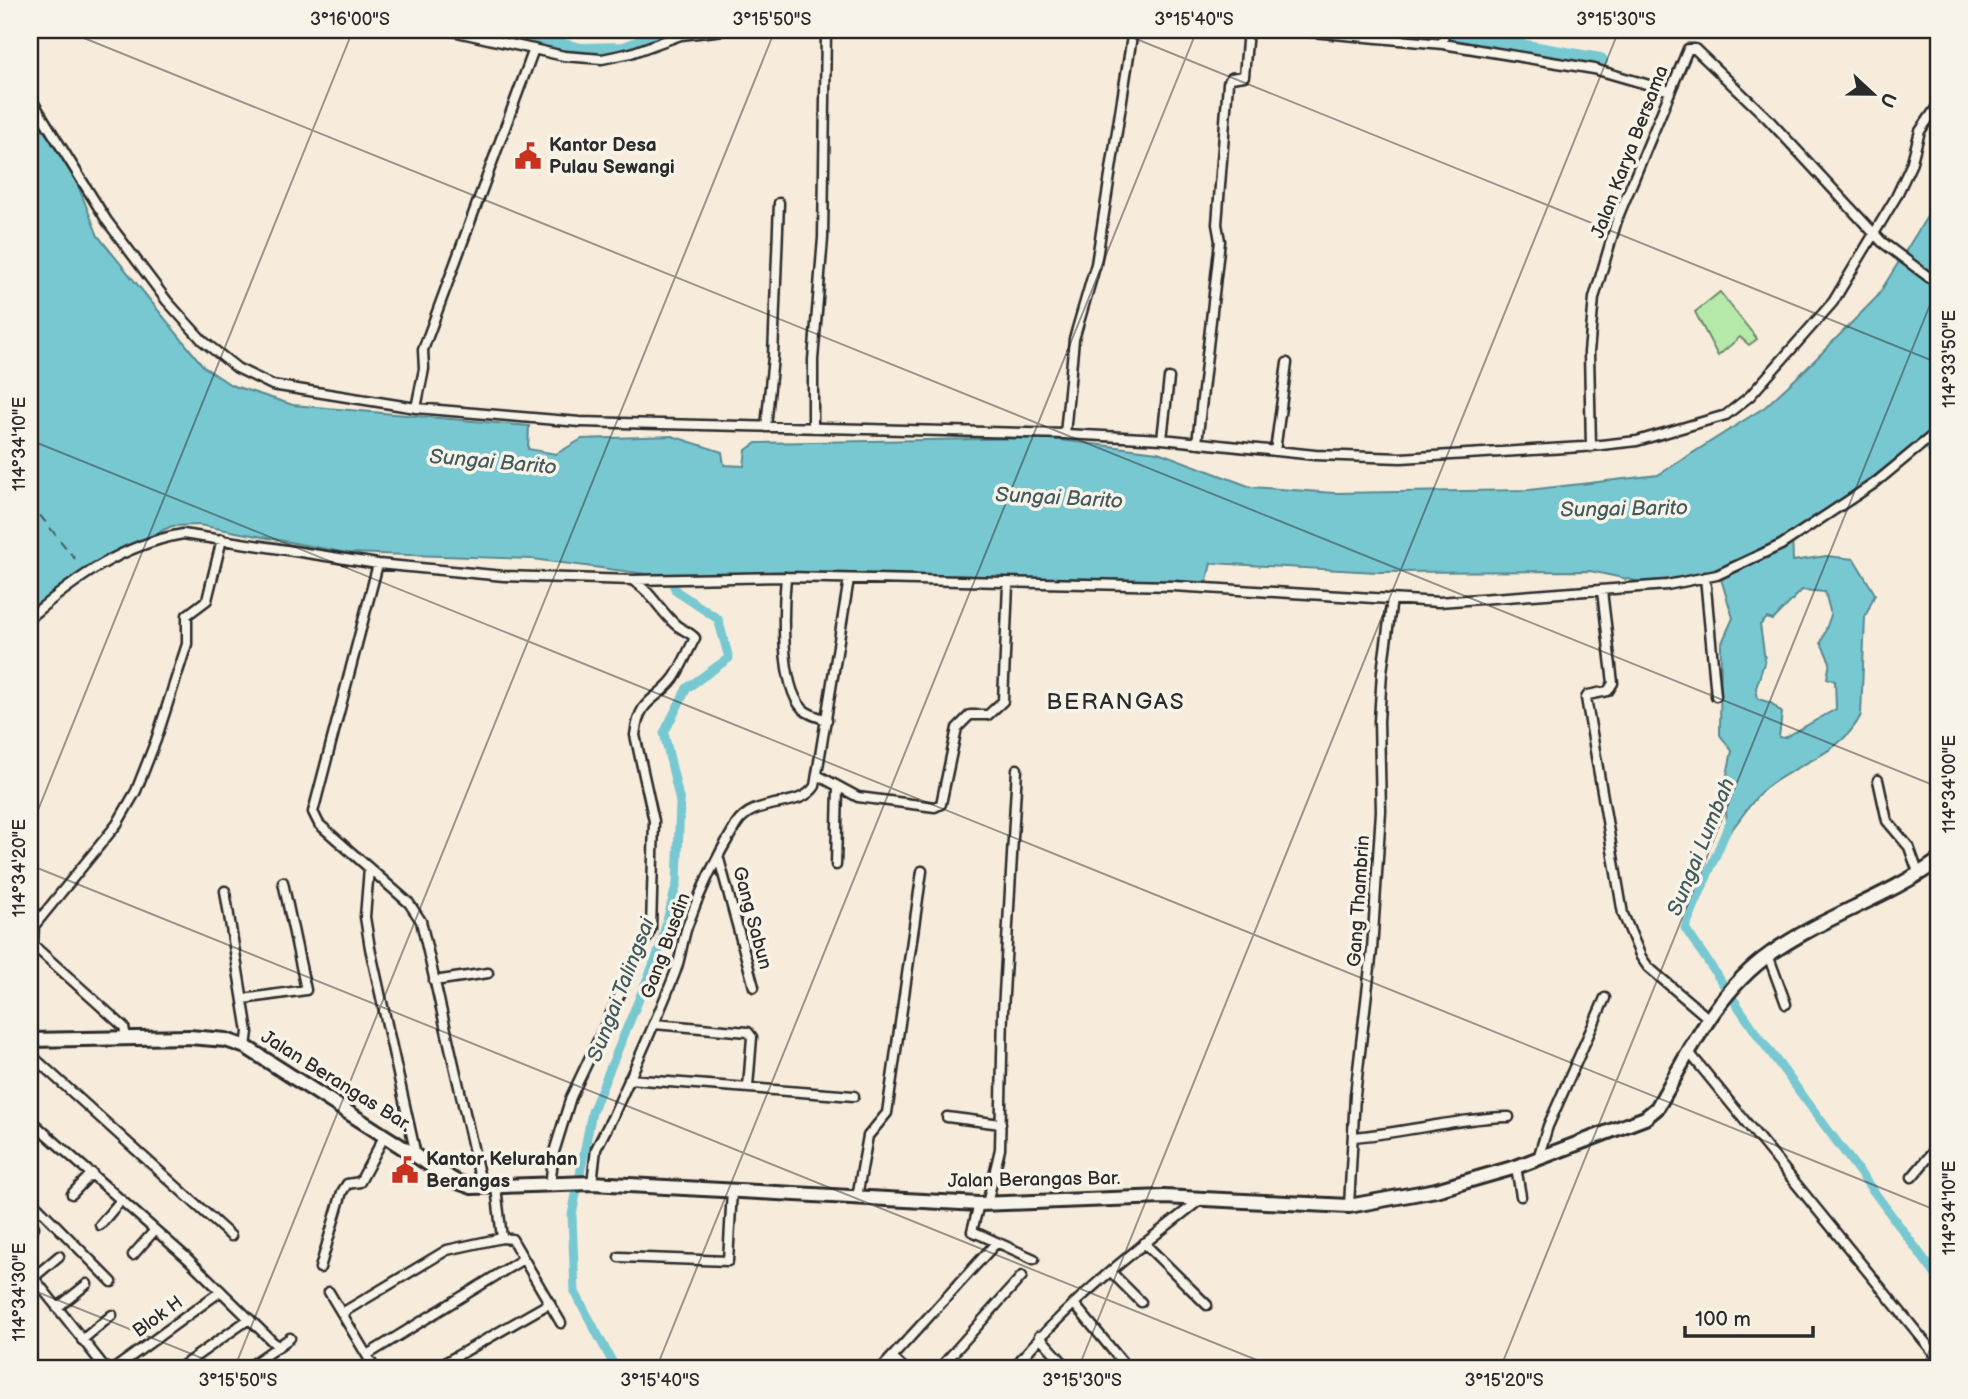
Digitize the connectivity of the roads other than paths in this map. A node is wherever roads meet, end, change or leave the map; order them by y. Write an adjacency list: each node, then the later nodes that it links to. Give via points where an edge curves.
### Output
1 (448, 30): 8 (street)
2 (724, 30): 8 (street, via 681,35 603,59)
3 (826, 30): 19 (street, via 823,238 813,360)
4 (1133, 30): 21 (street, via 1096,264 1074,340)
5 (1248, 30): 23 (street, via 1244,76 1228,83 1217,224 1220,241)
6 (1290, 30): 7 (street)
7 (1444, 37): 9 (street, via 1594,69)
8 (534, 49): 17 (street, via 423,350)
9 (1670, 91): 13 (street, Jalan Karya Bersama, via 1686,51 1695,49); 24 (street, Jalan Karya Bersama, via 1618,217 1592,307)
10 (30, 97): 17 (street, via 107,221 203,341 237,368 272,385)
11 (1938, 105): 13 (street, via 1920,131 1911,165)
12 (779, 203): 18 (street)
13 (1875, 234): 14 (street); 24 (street, via 1825,313 1740,406 1676,432)
14 (1938, 284)
15 (1287, 363): 25 (street)
16 (1169, 378): 22 (street)
17 (416, 408): 18 (street, via 580,422)
18 (766, 427): 19 (street)
19 (813, 428): 21 (street)
20 (1938, 431): 29 (street, via 1875,483 1781,545)
21 (1065, 434): 22 (street)
22 (1161, 439): 23 (street)
23 (1197, 443): 25 (street)
24 (1591, 447): 25 (street, via 1401,458)
25 (1275, 451)
26 (222, 540): 27 (street); 35 (street, via 183,534 134,547 85,574); 60 (street, via 206,603 187,615 187,645 136,791 117,824 44,913 32,935 33,945 124,1027)
27 (378, 564): 31 (street, via 504,576); 45 (street, via 313,807 319,824)
28 (786, 577): 30 (street); 31 (street); 37 (street, via 784,645 792,688 800,707)
29 (1705, 577): 33 (street); 36 (street)
30 (849, 579): 32 (street); 37 (street)
31 (635, 580): 80 (street, via 676,625 695,638 673,680 644,704 637,723 635,735 653,821 651,929 571,1097 554,1152)
32 (1008, 584): 34 (street, via 1173,586); 41 (street, via 1003,701 988,715 970,715 957,728 941,804 858,797)
33 (1602, 591): 34 (street, via 1439,602); 57 (street, via 1613,683 1608,691 1586,698 1623,914 1648,967)
34 (1392, 599): 72 (street, Gang Thambrin, via 1379,722 1381,811 1372,950)
35 (30, 617)
36 (1716, 696)
37 (827, 720): 39 (street)
38 (1017, 769): 70 (street)
39 (819, 776): 41 (street); 42 (street, Gang Busdin, via 807,796 767,804 742,819)
40 (1878, 779): 47 (street, via 1887,821 1909,847)
41 (838, 788): 44 (street)
42 (719, 859): 53 (street, Gang Sabun); 58 (street, Gang Busdin, via 687,927 676,971)
43 (1938, 861): 47 (main road, Jalan Berangas Bar.)
44 (836, 865)
45 (369, 868): 52 (street, via 416,911 428,943); 74 (street, via 365,917 370,948)
46 (922, 871): 86 (street, via 888,1109 869,1136)
47 (1919, 875): 50 (main road, Jalan Berangas Bar.)
48 (283, 882): 55 (street, via 306,990)
49 (225, 891): 55 (street)
50 (1769, 955): 56 (street); 57 (main road, Jalan Berangas Bar.)
51 (488, 973): 52 (street)
52 (434, 981): 81 (street)
53 (754, 987)
54 (1605, 998): 75 (street)
55 (243, 999): 61 (street)
56 (1786, 1004)
57 (1710, 1017): 62 (main road, Jalan Berangas Bar.)
58 (653, 1024): 64 (street, Gang Busdin); 65 (street, via 748,1032 752,1037)
59 (32, 1037): 60 (main road, Jalan Berangas Bar.)
60 (125, 1037): 61 (main road, Jalan Berangas Bar., via 212,1038)
61 (246, 1047): 71 (main road, Jalan Berangas Bar.)
62 (1687, 1050): 75 (main road, Jalan Berangas Bar., via 1657,1108 1645,1118); 126 (street)
63 (30, 1054): 94 (street)
64 (629, 1079): 65 (street); 79 (street, Gang Busdin, via 596,1149)
65 (748, 1087): 66 (street)
66 (854, 1096)
67 (947, 1117): 70 (street)
68 (1509, 1117): 72 (street)
69 (30, 1120): 77 (street)
70 (1001, 1124): 90 (street, via 1000,1149)
71 (385, 1135): 74 (main road, Jalan Berangas Bar.); 103 (street, via 360,1182 347,1184 342,1192)
72 (1353, 1137): 91 (street, Gang Thambrin)
73 (1938, 1146): 78 (street)
74 (416, 1155): 81 (main road, Jalan Berangas Bar., via 455,1181)
75 (1539, 1155): 76 (main road, Jalan Berangas Bar.)
76 (1516, 1167): 85 (street); 91 (main road, Jalan Berangas Bar., via 1436,1190)
77 (92, 1173): 84 (street); 89 (street)
78 (1912, 1177)
79 (588, 1183): 80 (main road, Jalan Berangas Bar.); 83 (main road, Jalan Berangas Bar.)
80 (554, 1185): 82 (main road, Jalan Berangas Bar.)
81 (482, 1187): 82 (main road, Jalan Berangas Bar.)
82 (496, 1187): 95 (street)
83 (732, 1190): 86 (main road, Jalan Berangas Bar.); 100 (street, via 728,1261)
84 (72, 1194)
85 (1521, 1196)
86 (858, 1197): 90 (main road, Jalan Berangas Bar.)
87 (1202, 1198): 90 (main road, Jalan Berangas Bar.); 91 (main road, Jalan Berangas Bar.); 97 (street)
88 (30, 1199): 107 (street)
89 (121, 1200): 92 (street); 93 (street)
90 (983, 1204): 96 (street, via 972,1231)
91 (1349, 1206)
92 (100, 1225)
93 (155, 1230): 98 (street); 109 (street)
94 (231, 1236)
95 (502, 1238): 101 (street, via 512,1239); 116 (street, via 447,1250)
96 (996, 1243): 102 (street); 125 (street)
97 (1144, 1243): 104 (street); 114 (street)
98 (132, 1255)
99 (59, 1256): 105 (street)
100 (619, 1257)
101 (523, 1259): 112 (street); 124 (street)
102 (1034, 1259)
103 (320, 1268)
104 (1111, 1272): 111 (street); 113 (street)
105 (32, 1276): 115 (street)
106 (1022, 1276): 137 (street)
107 (112, 1282)
108 (88, 1284): 115 (street)
109 (221, 1291): 118 (street); 129 (street, Blok H)
110 (329, 1292): 116 (street)
111 (1141, 1302)
112 (550, 1303): 119 (street); 134 (street)
113 (1074, 1305): 120 (street); 140 (street)
114 (1207, 1306)
115 (57, 1308): 122 (street)
116 (342, 1313): 124 (street)
117 (112, 1315): 122 (street)
118 (249, 1318): 123 (street); 130 (street)
119 (561, 1323)
120 (1039, 1336): 138 (street); 139 (street)
121 (290, 1338): 123 (street)
122 (82, 1340): 128 (street)
123 (278, 1347): 127 (street)
124 (367, 1355): 133 (street)
125 (892, 1358): 135 (street); 136 (street)
126 (1938, 1358)
127 (258, 1361): 131 (street); 132 (street)
128 (106, 1369)
129 (114, 1369)
130 (178, 1369)
131 (246, 1369)
132 (263, 1369)
133 (375, 1369)
134 (434, 1369)
135 (881, 1369)
136 (905, 1369)
137 (939, 1369)
138 (1013, 1369)
139 (1069, 1369)
140 (1128, 1369)

